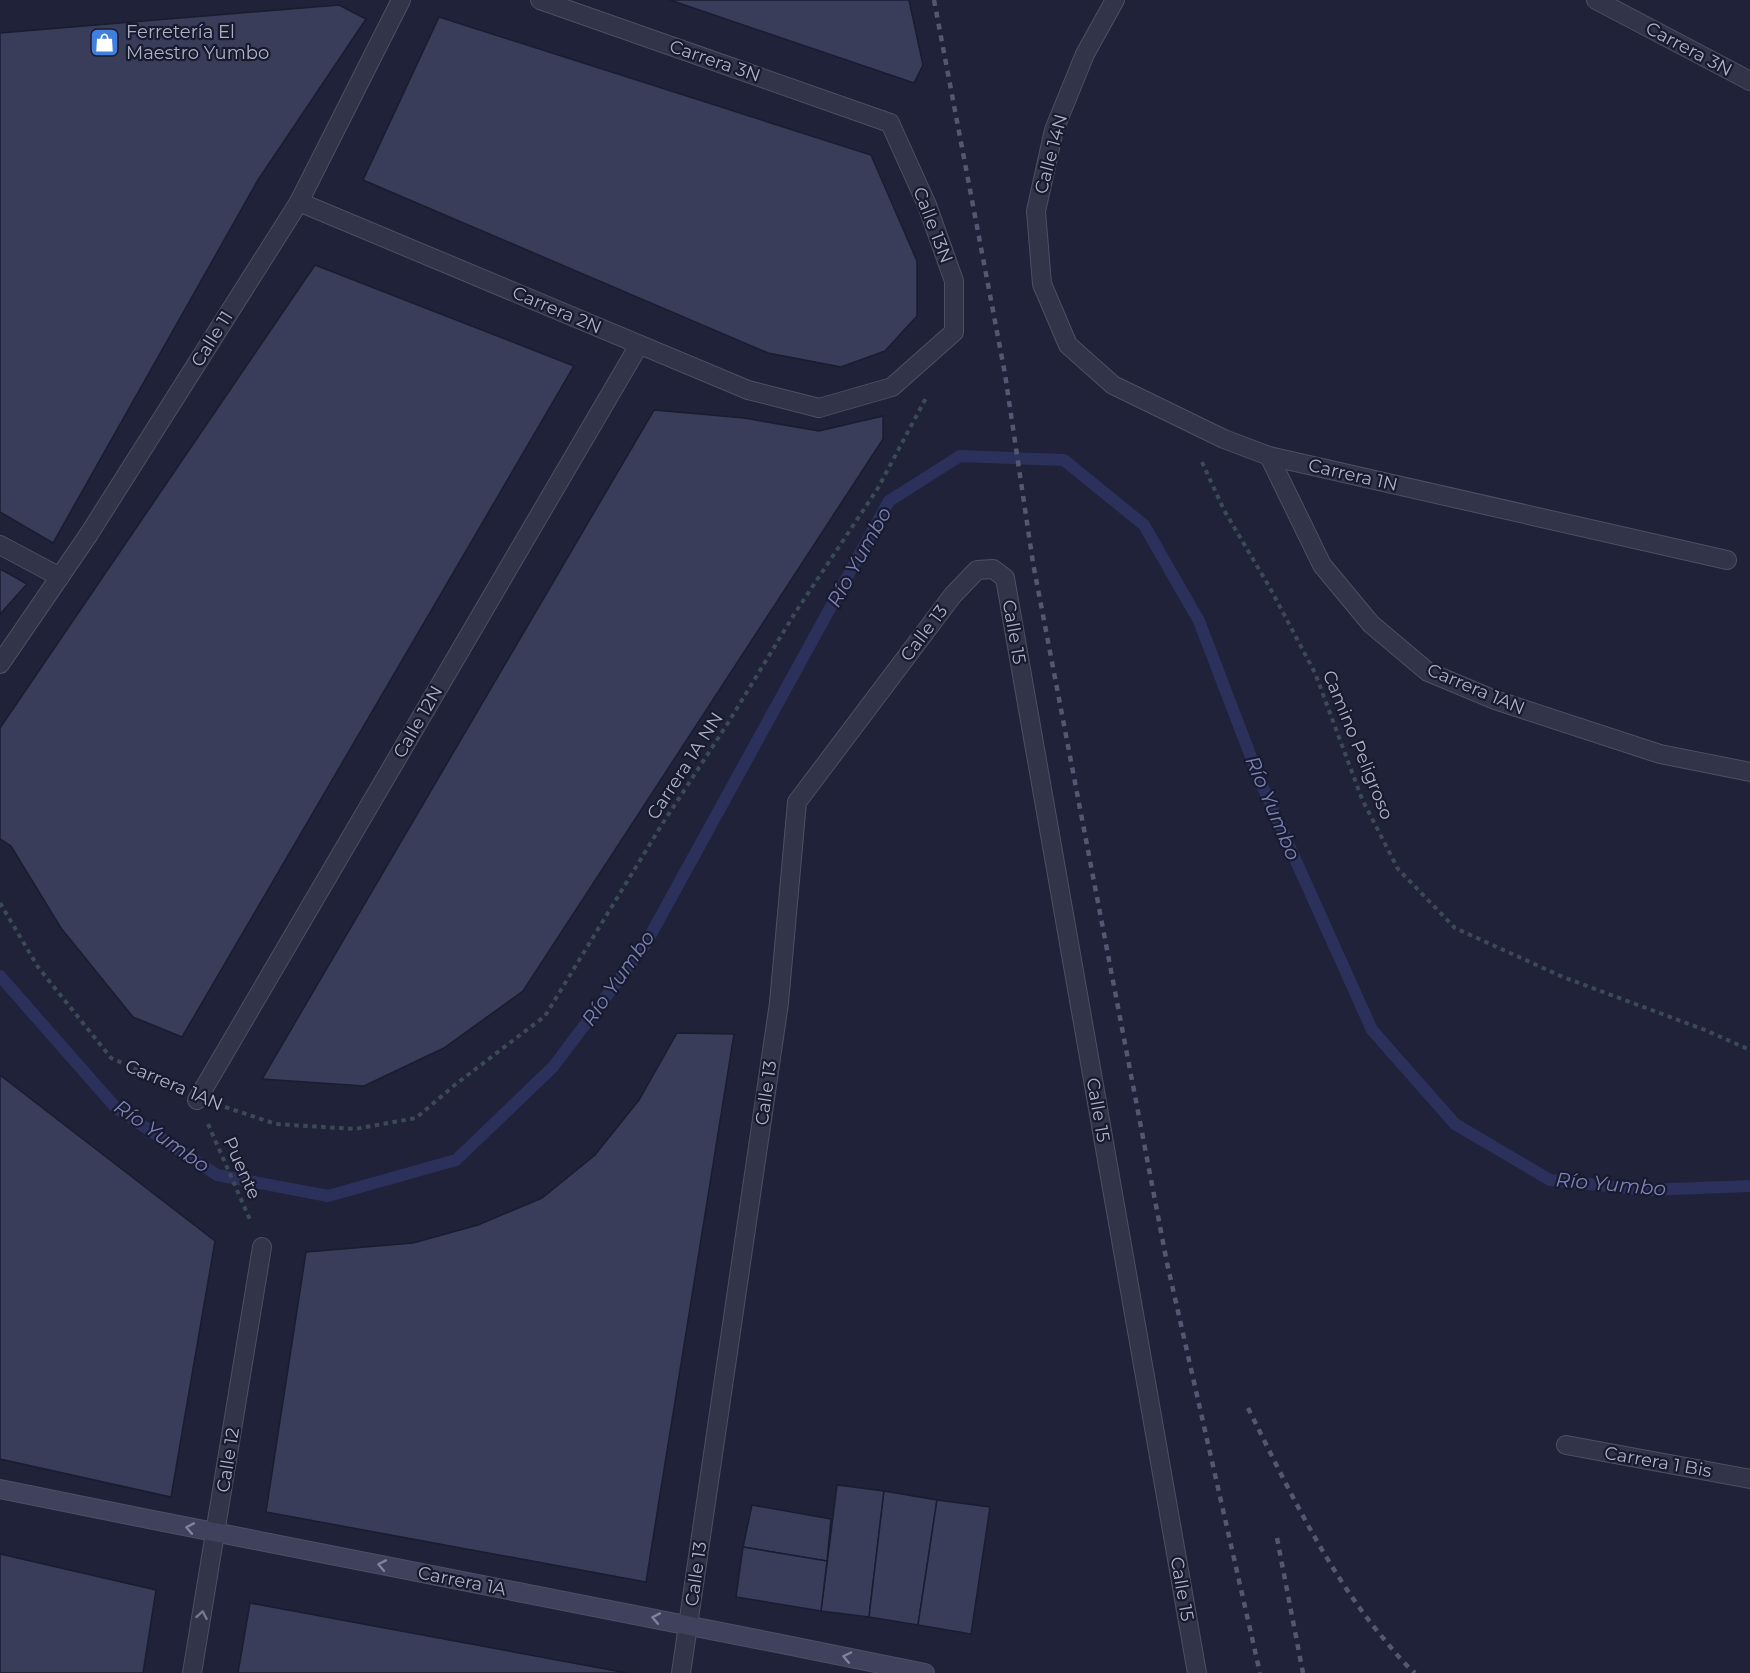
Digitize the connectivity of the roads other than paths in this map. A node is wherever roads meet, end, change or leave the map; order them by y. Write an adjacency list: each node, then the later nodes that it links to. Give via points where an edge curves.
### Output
1 (401, 0): 7 (street, Calle 11)
2 (540, 0): 6 (street, Carrera 3N)
3 (1115, 0): 8 (street, Calle 14N, via 1085,54 1054,130 1036,211)
4 (1596, 0): 5 (street, Carrera 3N)
5 (1750, 81)
6 (890, 123): 10 (street, Calle 13N, via 927,205 954,281 954,332 892,387)
7 (298, 202): 9 (street, Carrera 2N); 15 (street, Calle 11)
8 (1042, 284): 11 (street, Carrera 1N, via 1068,345 1113,385 1224,439)
9 (639, 345): 10 (street, Carrera 2N, via 748,390); 18 (street, Calle 12N)
10 (819, 408)
11 (1269, 456): 13 (street, Carrera 1N); 17 (street, Carrera 1AN, via 1322,565 1371,624 1428,672 1496,700 1660,754)
12 (0, 544): 15 (street)
13 (1726, 560)
14 (977, 570): 24 (street, Calle 13, via 953,596 797,802 779,1004); 28 (street, Calle 15, via 993,569 1005,578)
15 (60, 577): 16 (street, Calle 11)
16 (0, 664)
17 (1750, 772)
18 (198, 1099)
19 (262, 1247): 23 (street, Calle 12)
20 (1566, 1445): 21 (street, Carrera 1 Bis)
21 (1750, 1479)
22 (0, 1489): 23 (street, Carrera 1A, one-way to 22)
23 (216, 1533): 24 (street, Carrera 1A, one-way to 23); 25 (street, Calle 12, one-way to 23)
24 (689, 1625): 26 (street, Calle 13); 27 (street, Carrera 1A, one-way to 24)
25 (192, 1673)
26 (681, 1673)
27 (925, 1673)
28 (1197, 1673)

